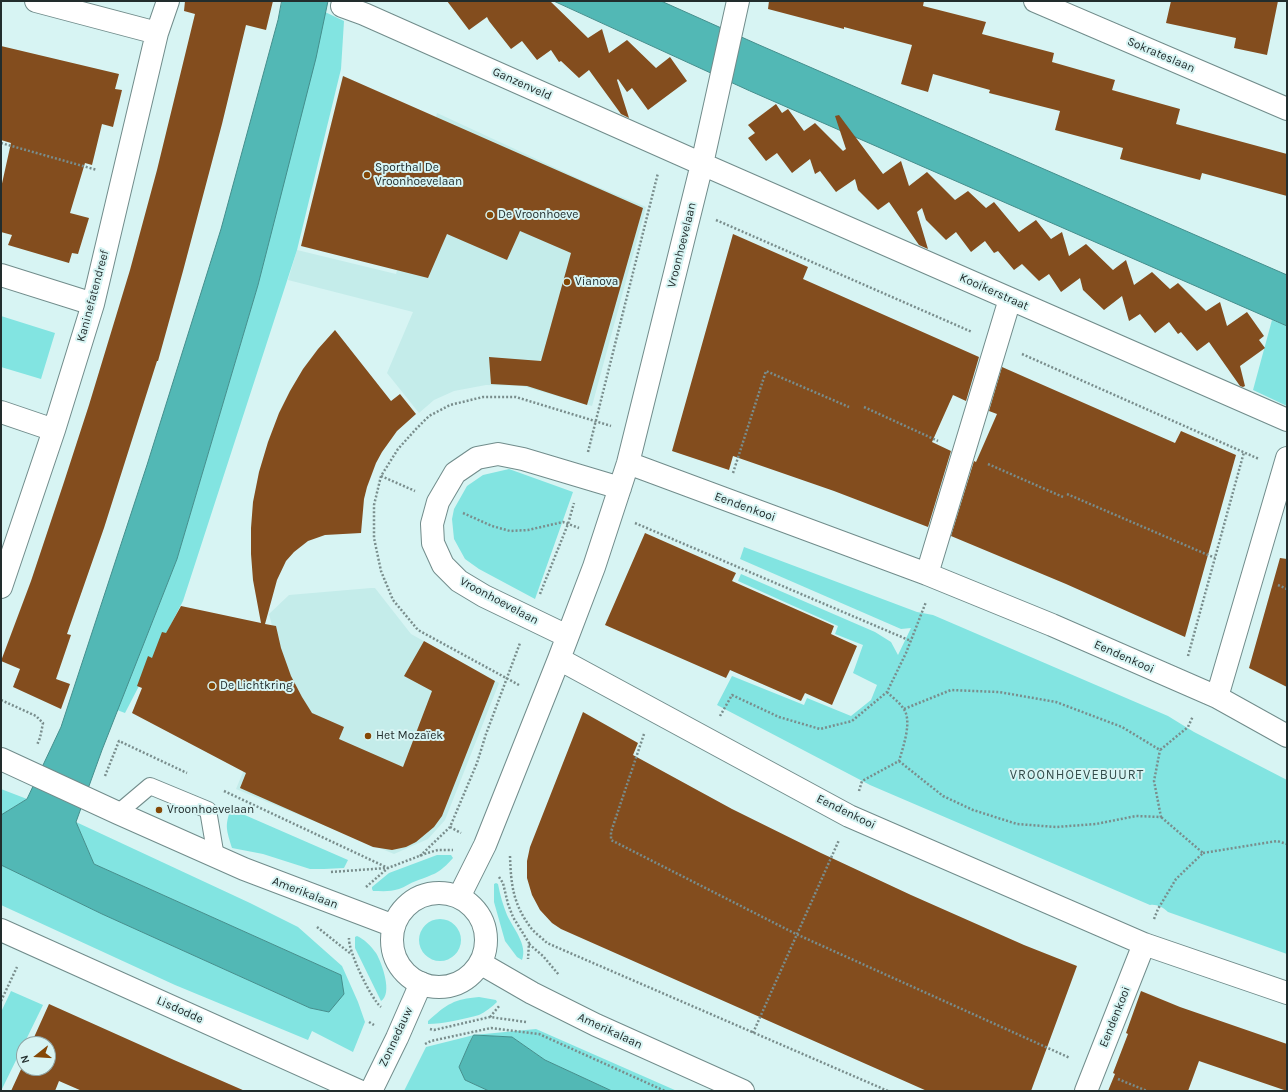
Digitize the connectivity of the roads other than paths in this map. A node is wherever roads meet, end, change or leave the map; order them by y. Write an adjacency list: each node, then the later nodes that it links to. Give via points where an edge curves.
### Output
1 (36, 1): 7 (street)
2 (168, 1): 7 (street, Kaninefatendreef)
3 (738, 1): 9 (street, Vroonhoevelaan)
4 (1035, 1): 6 (street, Sokrateslaan)
5 (342, 6): 9 (street, Ganzenveld)
6 (1068, 8): 8 (street, Sokrateslaan)
7 (157, 33): 12 (street, Kaninefatendreef)
8 (1287, 109)
9 (702, 164): 11 (street, Kooikerstraat); 17 (street, Vroonhoevelaan)
10 (1, 275): 12 (street)
11 (1010, 299): 14 (street, Kooikerstraat); 19 (street)
12 (93, 304): 15 (street, Kaninefatendreef)
13 (1, 412): 15 (street)
14 (1287, 420)
15 (54, 430): 20 (street, Kaninefatendreef)
16 (1287, 458): 23 (street)
17 (628, 463): 18 (street, Vroonhoevelaan); 19 (street, Eendenkooi)
18 (620, 488): 21 (street, Vroonhoevelaan, via 594,568); 21 (street, Vroonhoevelaan, via 498,454 477,458 455,473 438,502 432,524 433,543 443,565 459,581 484,596)
19 (931, 576): 23 (street, Eendenkooi, via 1052,625)
20 (1, 587)
21 (567, 636): 22 (street, Vroonhoevelaan)
22 (559, 658): 28 (street, Vroonhoevelaan, via 482,852); 31 (street, Eendenkooi, via 849,816)
23 (1211, 695): 24 (street, Eendenkooi)
24 (1287, 736)
25 (1, 759): 26 (street, Amerikalaan)
26 (118, 813): 27 (street, Amerikalaan); 27 (lane, via 150,786 208,810)
27 (216, 857): 29 (street, Amerikalaan)
28 (459, 897): 29 (street, via 443,893 428,894 413,901 401,912); 32 (street, via 470,904 484,926 486,939)
29 (394, 926): 33 (street, via 392,943 396,960 407,974)
30 (1, 930): 35 (street, Lisdodde)
31 (1144, 944): 34 (street, Eendenkooi); 38 (street, Eendenkooi)
32 (480, 964): 33 (street, via 460,982 448,986); 37 (street, Amerikalaan, via 596,1025)
33 (421, 983): 36 (street, Zonnedauw)
34 (1287, 993)
35 (359, 1091)
36 (371, 1091)
37 (743, 1091)
38 (1086, 1091)

